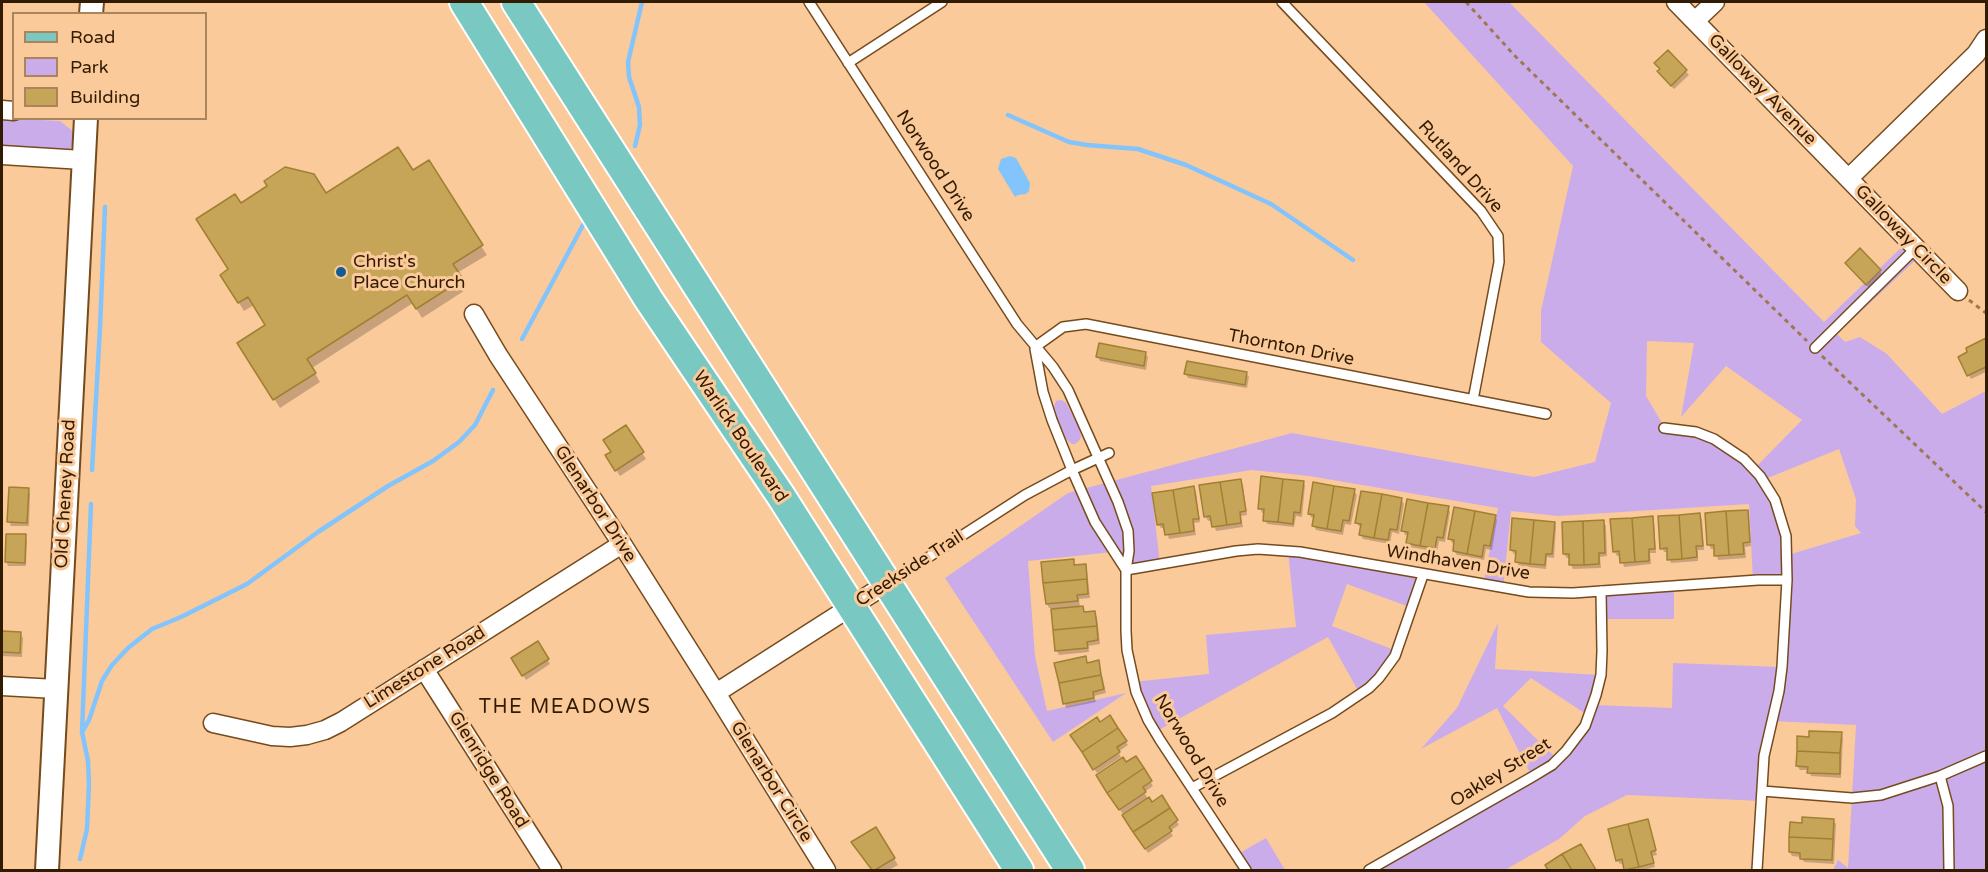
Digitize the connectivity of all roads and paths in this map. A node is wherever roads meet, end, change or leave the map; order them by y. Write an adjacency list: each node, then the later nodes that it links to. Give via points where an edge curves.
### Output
1 (464, 2): 35 (main road, Warlick Boulevard, via 649,300)
2 (516, 2): 33 (main road)
3 (809, 2): 11 (lane, Norwood Drive)
4 (942, 2): 11 (lane)
5 (1282, 2): 22 (lane, Rutland Drive, via 1481,211 1498,236 1499,262)
6 (1466, 2): 21 (path, via 1515,56)
7 (1676, 2): 9 (street, Galloway Avenue)
8 (1715, 2): 9 (street)
9 (1695, 21): 15 (street, Galloway Avenue)
10 (1986, 39): 15 (street, via 1976,54)
11 (848, 63): 20 (lane, Norwood Drive)
12 (86, 120): 14 (street, Old Cheney Road)
13 (2, 154): 14 (street)
14 (84, 160): 38 (street, Old Cheney Road)
15 (1849, 178): 16 (street, Galloway Circle)
16 (1916, 248): 17 (street, Galloway Circle); 21 (lane)
17 (1958, 291): 18 (path)
18 (1986, 313)
19 (474, 314): 29 (street, Glenarbor Drive)
20 (1035, 347): 22 (lane, Thornton Drive, via 1063,327 1086,324); 26 (lane, Norwood Drive, via 1068,390); 27 (lane, Norwood Drive, via 1046,401)
21 (1815, 348): 28 (path)
22 (1473, 400): 23 (lane, Thornton Drive)
23 (1546, 414)
24 (1665, 428): 32 (lane, via 1714,439 1744,459 1760,476 1782,519 1788,555)
25 (1109, 453): 26 (lane, Creekside Trail)
26 (1097, 458): 27 (lane, Creekside Trail); 30 (lane, Norwood Drive, via 1128,531)
27 (1072, 470): 30 (lane, Norwood Drive, via 1094,521); 33 (lane, Creekside Trail, via 1025,495)
28 (1986, 512)
29 (622, 544): 36 (street, Limestone Road); 39 (street, Glenarbor Drive)
30 (1126, 570): 31 (lane, Windhaven Drive, via 1258,549 1300,552); 43 (lane, Norwood Drive, via 1127,651 1134,686 1148,720)
31 (1423, 574): 34 (lane, Windhaven Drive, via 1529,592); 43 (lane, via 1395,656 1369,688 1332,713)
32 (1787, 580): 34 (lane, Windhaven Drive); 44 (lane, via 1779,691 1764,756)
33 (888, 583): 35 (street, Creekside Trail); 49 (main road)
34 (1601, 591): 51 (lane, Oakley Street, via 1602,651 1596,695 1585,726 1566,752 1532,777)
35 (852, 607): 39 (street, Creekside Trail); 48 (main road, Warlick Boulevard)
36 (424, 669): 40 (street, Limestone Road, via 341,722 307,735 272,736); 46 (street, Glenridge Road)
37 (2, 686): 38 (street)
38 (56, 689): 45 (street, Old Cheney Road)
39 (716, 693): 47 (street, Glenarbor Circle)
40 (213, 723)
41 (1986, 756): 42 (lane)
42 (1940, 776): 44 (lane, via 1881,795 1852,798); 53 (lane, via 1948,806)
43 (1192, 789): 50 (lane, Norwood Drive)
44 (1762, 791): 52 (lane)
45 (47, 870)
46 (552, 870)
47 (826, 870)
48 (1019, 870)
49 (1070, 870)
50 (1246, 870)
51 (1369, 870)
52 (1757, 870)
53 (1949, 870)

